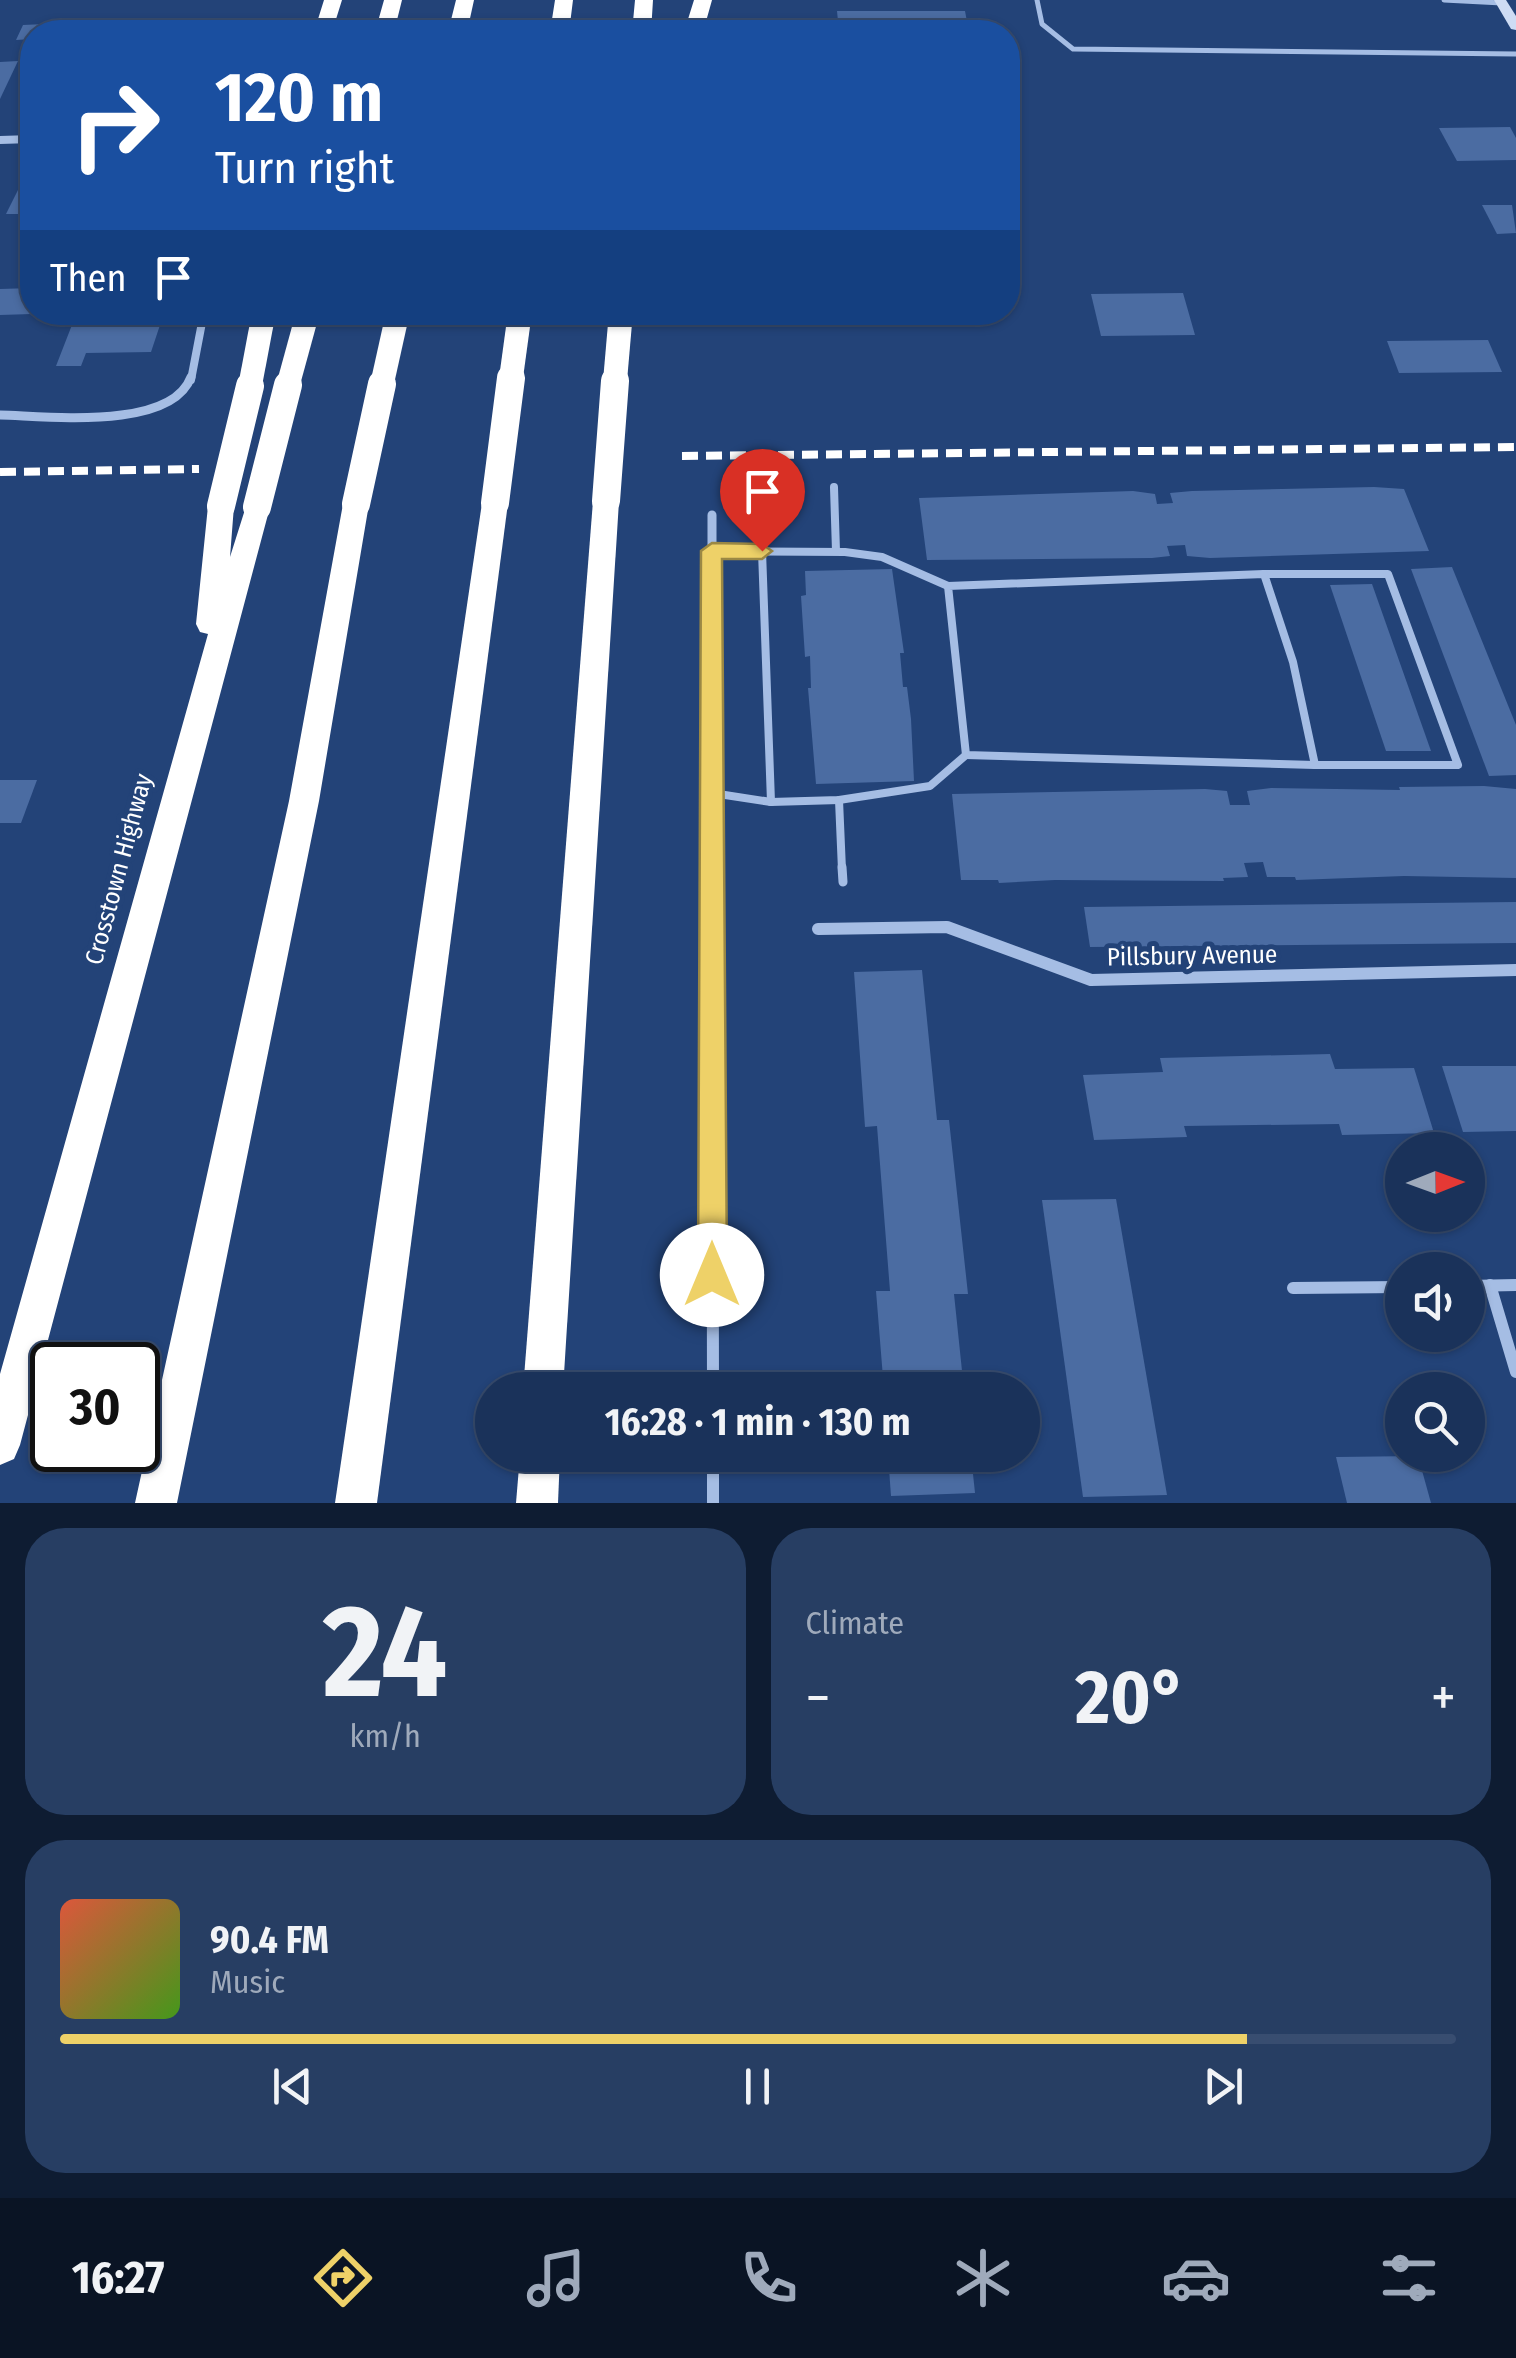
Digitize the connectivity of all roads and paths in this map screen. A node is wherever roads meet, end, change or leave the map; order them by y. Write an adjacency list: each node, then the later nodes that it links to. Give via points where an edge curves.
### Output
1 (1037, 0): 5 (lane, via 1042,24 1073,49)
2 (1446, 0): 3 (lane)
3 (1501, 1): 4 (street)
4 (1516, 26)
5 (1516, 54)
6 (201, 325): 12 (street, via 188,387 172,403 146,413)
7 (262, 325): 20 (highway, bridge, via 221,506)
8 (304, 325): 20 (highway, Crosstown Highway, bridge)
9 (395, 325): 40 (highway, bridge, via 304,802)
10 (518, 325): 41 (highway, bridge)
11 (620, 325): 34 (highway, bridge)
12 (0, 415)
13 (834, 487): 17 (lane)
14 (712, 515): 15 (street)
15 (712, 551): 16 (lane); 23 (street)
16 (762, 551): 17 (lane); 25 (lane)
17 (836, 551): 19 (lane, via 882,556)
18 (1264, 574): 19 (lane); 22 (lane, via 1293,662); 22 (lane, via 1388,574 1458,765)
19 (948, 586): 21 (lane)
20 (202, 702): 37 (highway, Crosstown Highway)
21 (966, 755): 22 (lane); 24 (lane, via 930,786)
22 (1315, 765)
23 (712, 793): 25 (lane); 35 (street)
24 (839, 800): 25 (lane); 26 (lane)
25 (771, 802)
26 (843, 882)
27 (818, 929): 28 (street, Pillsbury Avenue, via 946,927 1091,980)
28 (1516, 970)
29 (1516, 1285): 31 (street)
30 (1485, 1286): 31 (street)
31 (1490, 1286): 36 (street)
32 (1385, 1287): 33 (street)
33 (1294, 1288)
34 (544, 1372)
35 (713, 1372)
36 (1516, 1372)
37 (0, 1445)
38 (539, 1472): 42 (highway)
39 (713, 1472): 43 (street)
40 (156, 1503)
41 (356, 1503)
42 (537, 1503)
43 (713, 1503)

